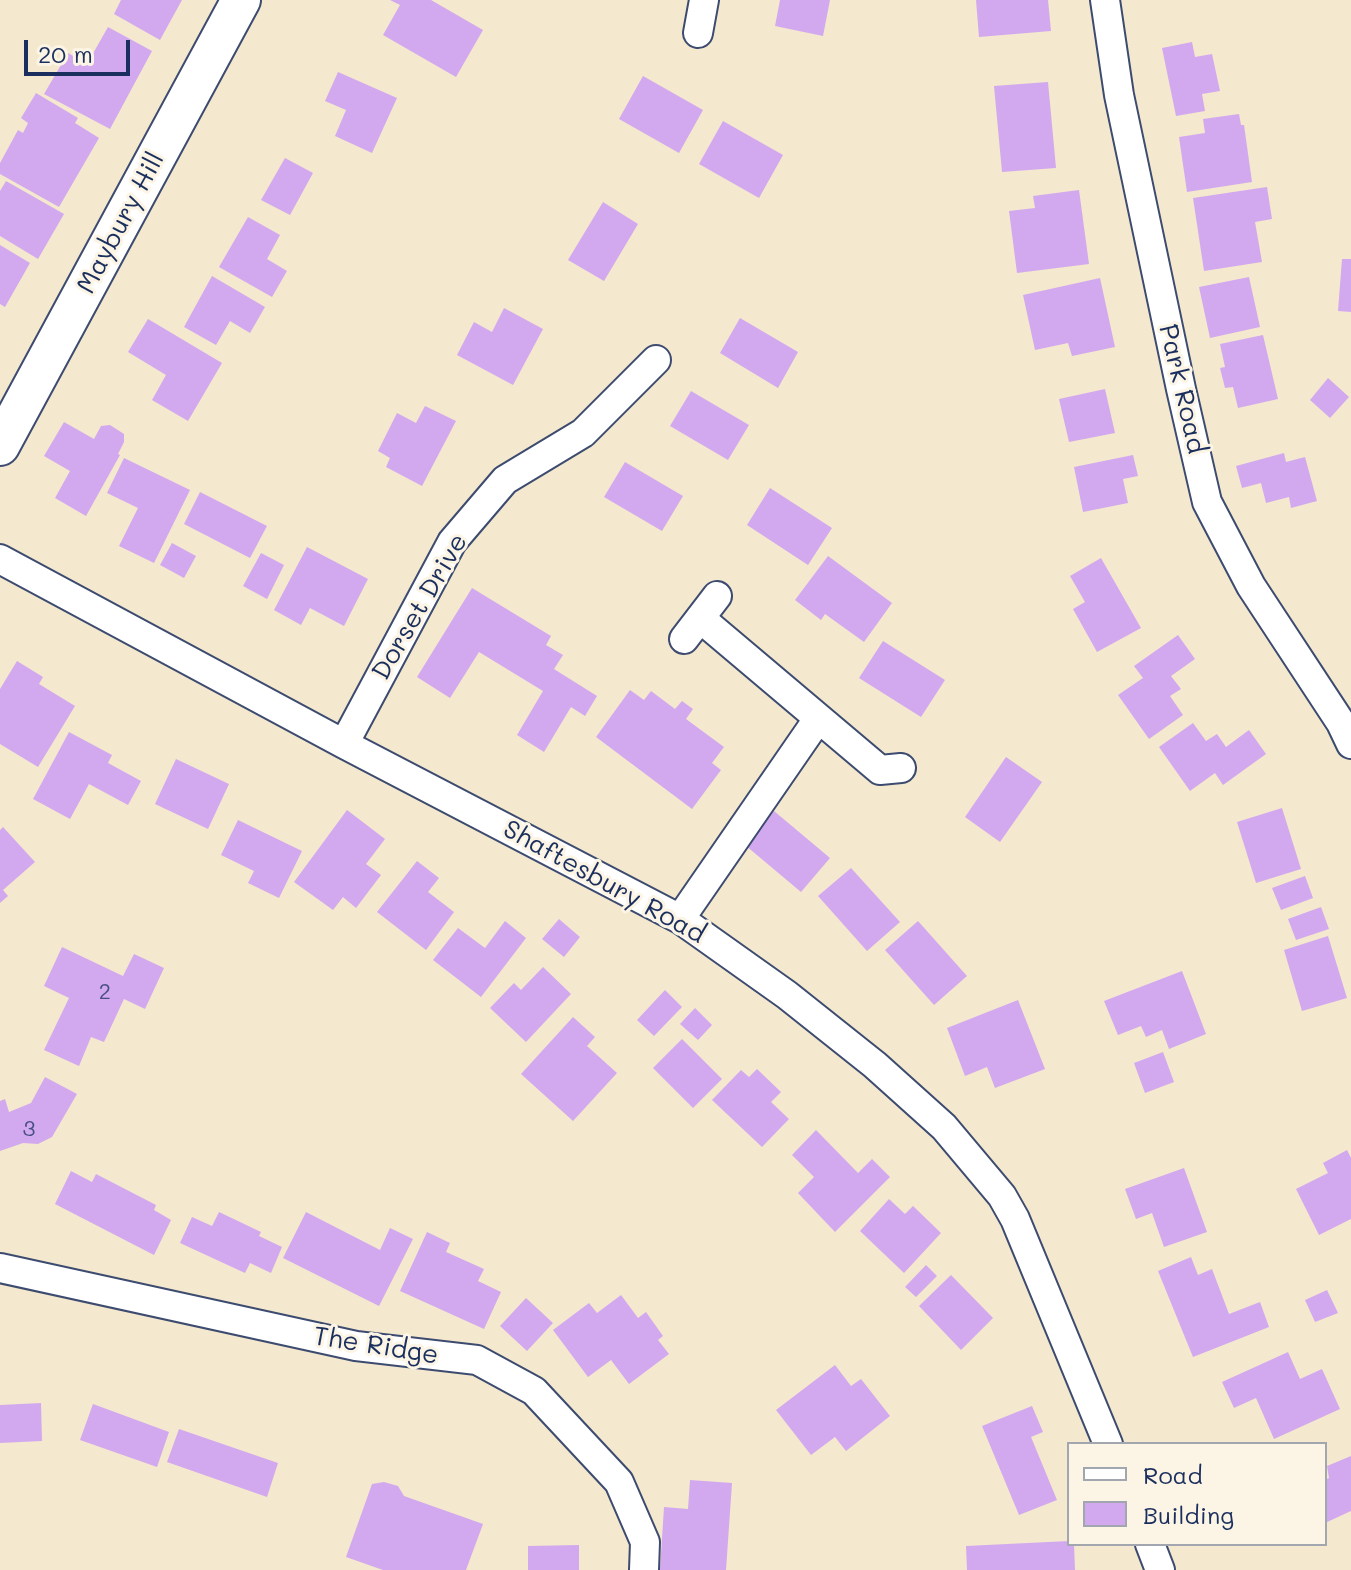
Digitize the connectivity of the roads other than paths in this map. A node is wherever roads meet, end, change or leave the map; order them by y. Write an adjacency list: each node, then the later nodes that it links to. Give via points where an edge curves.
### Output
1 (241, 0): 6 (street, Maybury Hill)
2 (704, 0): 4 (street)
3 (1105, 0): 10 (street, Park Road, via 1119,95 1207,502 1251,586)
4 (698, 33)
5 (656, 360): 11 (street, Dorset Drive, via 583,433 505,480 452,542)
6 (0, 446)
7 (0, 559): 11 (street, Shaftesbury Road)
8 (717, 596): 9 (street, via 692,628)
9 (818, 719): 12 (street, via 880,770); 13 (street)
10 (1348, 725)
11 (344, 744): 13 (street, Shaftesbury Road)
12 (901, 768)
13 (680, 919): 15 (street, Shaftesbury Road, via 875,1065 944,1127 1002,1196)
14 (0, 1268): 17 (street, The Ridge, via 356,1346 477,1360 534,1391 619,1482 645,1542)
15 (1107, 1442)
16 (1151, 1546): 18 (street)
17 (644, 1570)
18 (1160, 1570)

